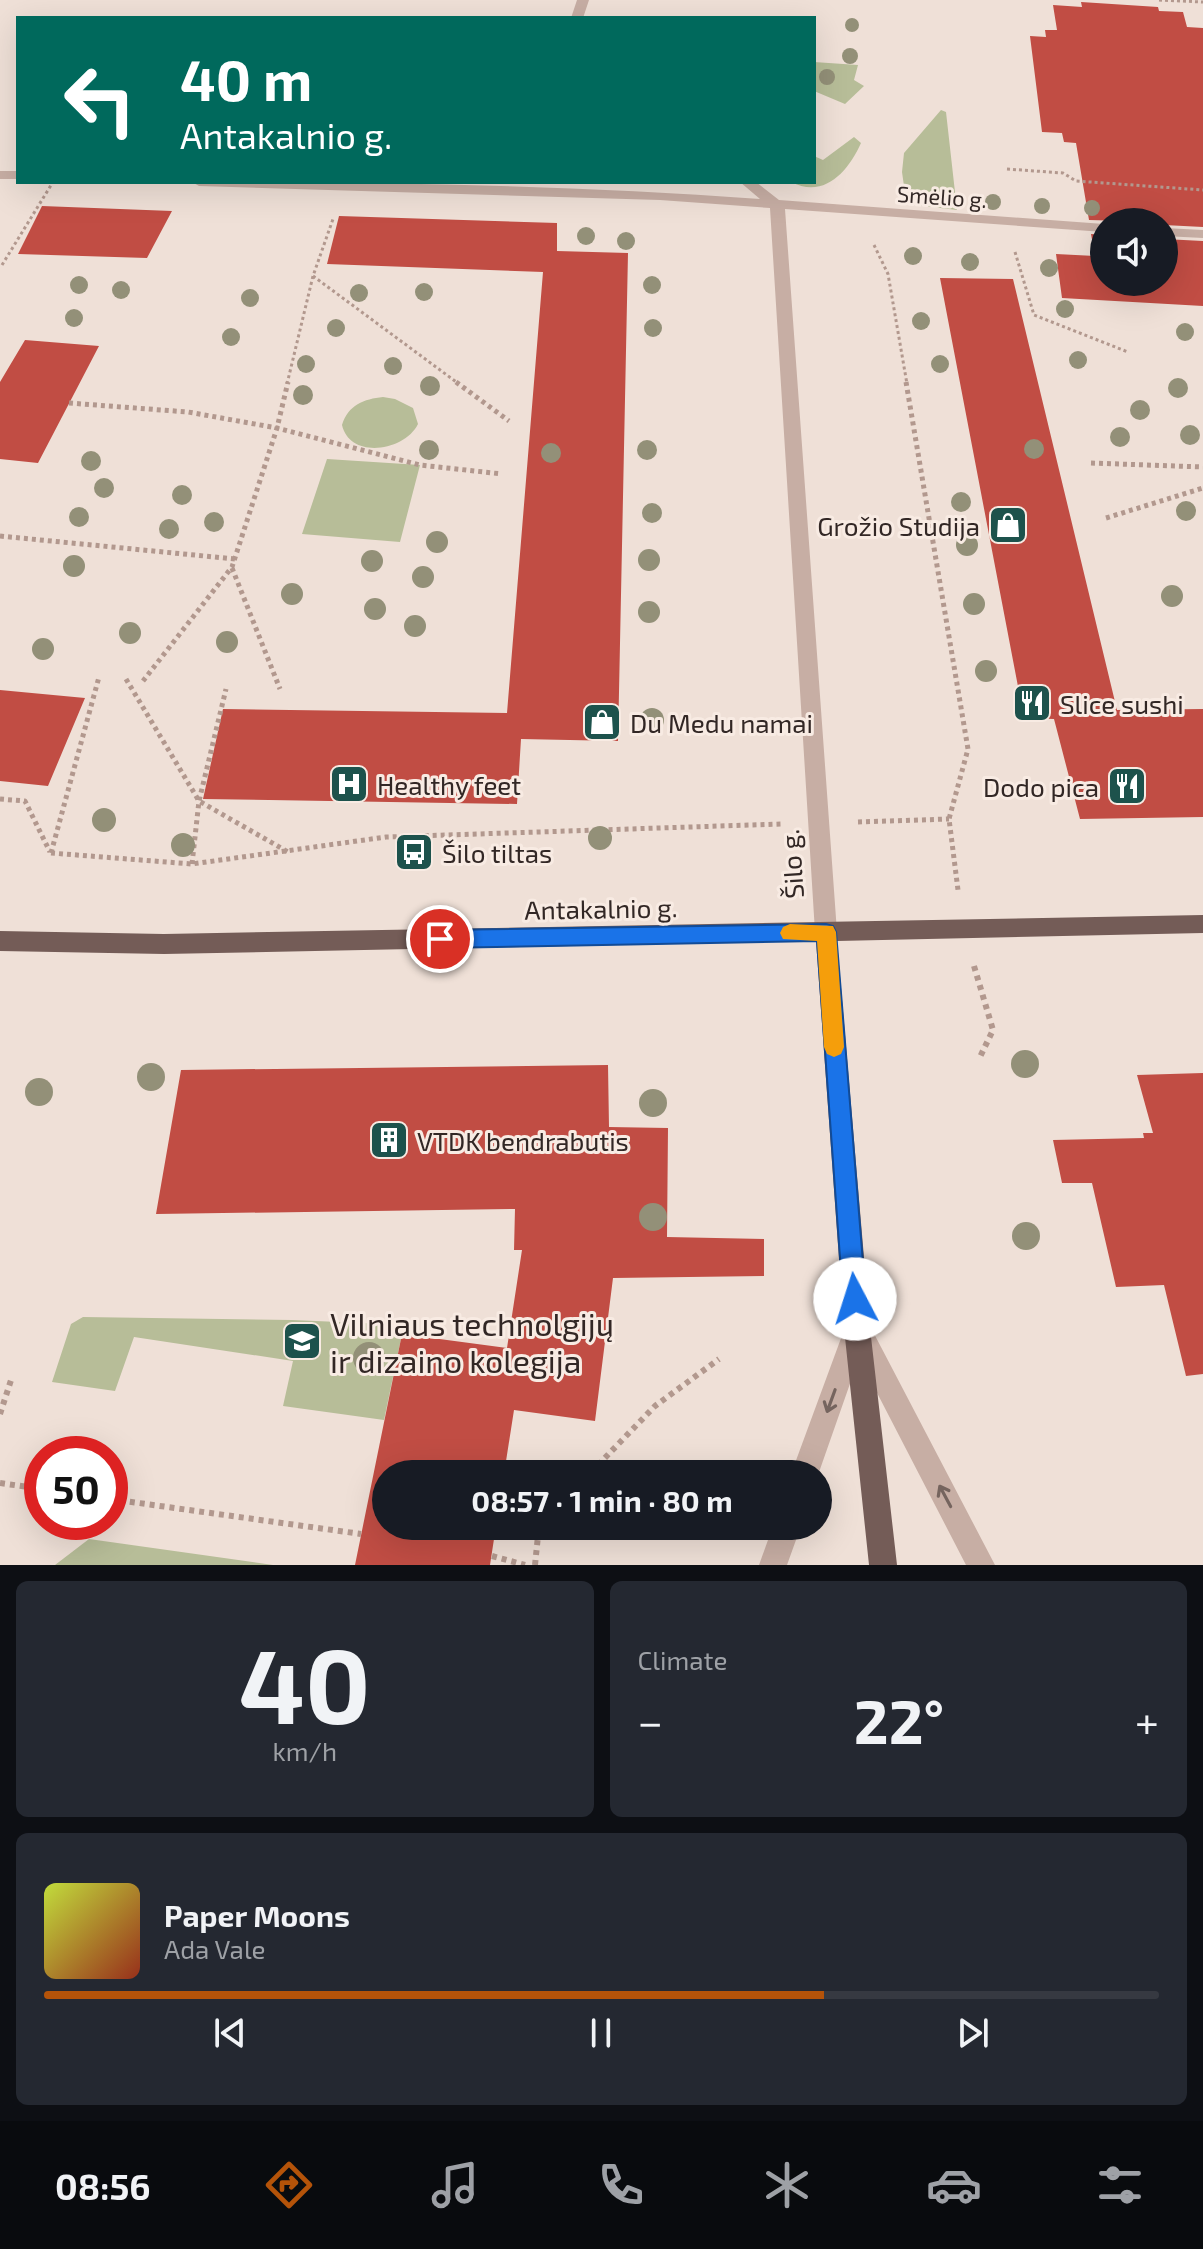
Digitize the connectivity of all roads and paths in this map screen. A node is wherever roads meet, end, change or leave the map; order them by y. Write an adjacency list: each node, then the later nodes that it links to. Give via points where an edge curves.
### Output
1 (1159, 0): 2 (path)
2 (1203, 2)
3 (1007, 169): 10 (path, via 1063,173 1076,181)
4 (52, 184): 18 (path)
5 (256, 184): 8 (street)
6 (713, 184): 11 (street)
7 (750, 184): 12 (street)
8 (341, 187): 9 (street); 19 (path)
9 (525, 187): 11 (street)
10 (1203, 190)
11 (705, 199): 12 (street)
12 (777, 206): 13 (street, Smėlio g.); 40 (street, Šilo g.)
13 (842, 212): 14 (street, Smėlio g.); 39 (path, via 880,252 888,274 968,749)
14 (1007, 222): 15 (street, Smėlio g.); 20 (path, via 1034,315)
15 (1090, 227)
16 (1178, 233): 17 (street)
17 (1203, 234)
18 (2, 265)
19 (313, 276): 22 (path); 23 (path)
20 (1128, 352)
21 (69, 403): 23 (path, via 188,412)
22 (509, 421)
23 (277, 428): 26 (path, via 420,465); 30 (path)
24 (1091, 463): 25 (path)
25 (1203, 467)
26 (502, 474)
27 (1203, 488): 28 (path)
28 (1106, 518)
29 (0, 536): 30 (path)
30 (235, 559): 31 (path)
31 (232, 567): 34 (path); 36 (path)
32 (99, 677): 41 (path)
33 (126, 679): 38 (path)
34 (143, 681)
35 (226, 689): 38 (path)
36 (280, 689)
37 (0, 799): 41 (path, via 25,801)
38 (199, 801): 42 (path); 43 (path)
39 (949, 819): 40 (path); 45 (path)
40 (818, 823): 42 (path, via 426,834); 46 (street, Šilo g.)
41 (51, 853): 43 (path)
42 (289, 853): 43 (path)
43 (192, 864)
44 (1203, 924): 45 (main road, Antakalnio g.)
45 (963, 930): 46 (main road, Antakalnio g.); 48 (path, via 993,1030)
46 (826, 932): 47 (main road, Antakalnio g., via 164,944); 49 (main road, Šilo g.)
47 (0, 941)
48 (979, 1059)
49 (857, 1328): 54 (street, one-way to 54); 65 (main road, Šilo g.); 66 (street, one-way to 49)
50 (719, 1359): 53 (path, via 655,1406)
51 (12, 1377): 52 (path)
52 (0, 1414)
53 (603, 1460)
54 (810, 1460)
55 (0, 1483): 56 (path)
56 (24, 1486)
57 (128, 1502): 58 (path)
58 (361, 1534)
59 (538, 1540): 63 (path)
60 (782, 1540): 64 (street)
61 (492, 1556): 62 (path)
62 (525, 1565)
63 (535, 1565)
64 (773, 1565)
65 (883, 1565)
66 (981, 1565)

